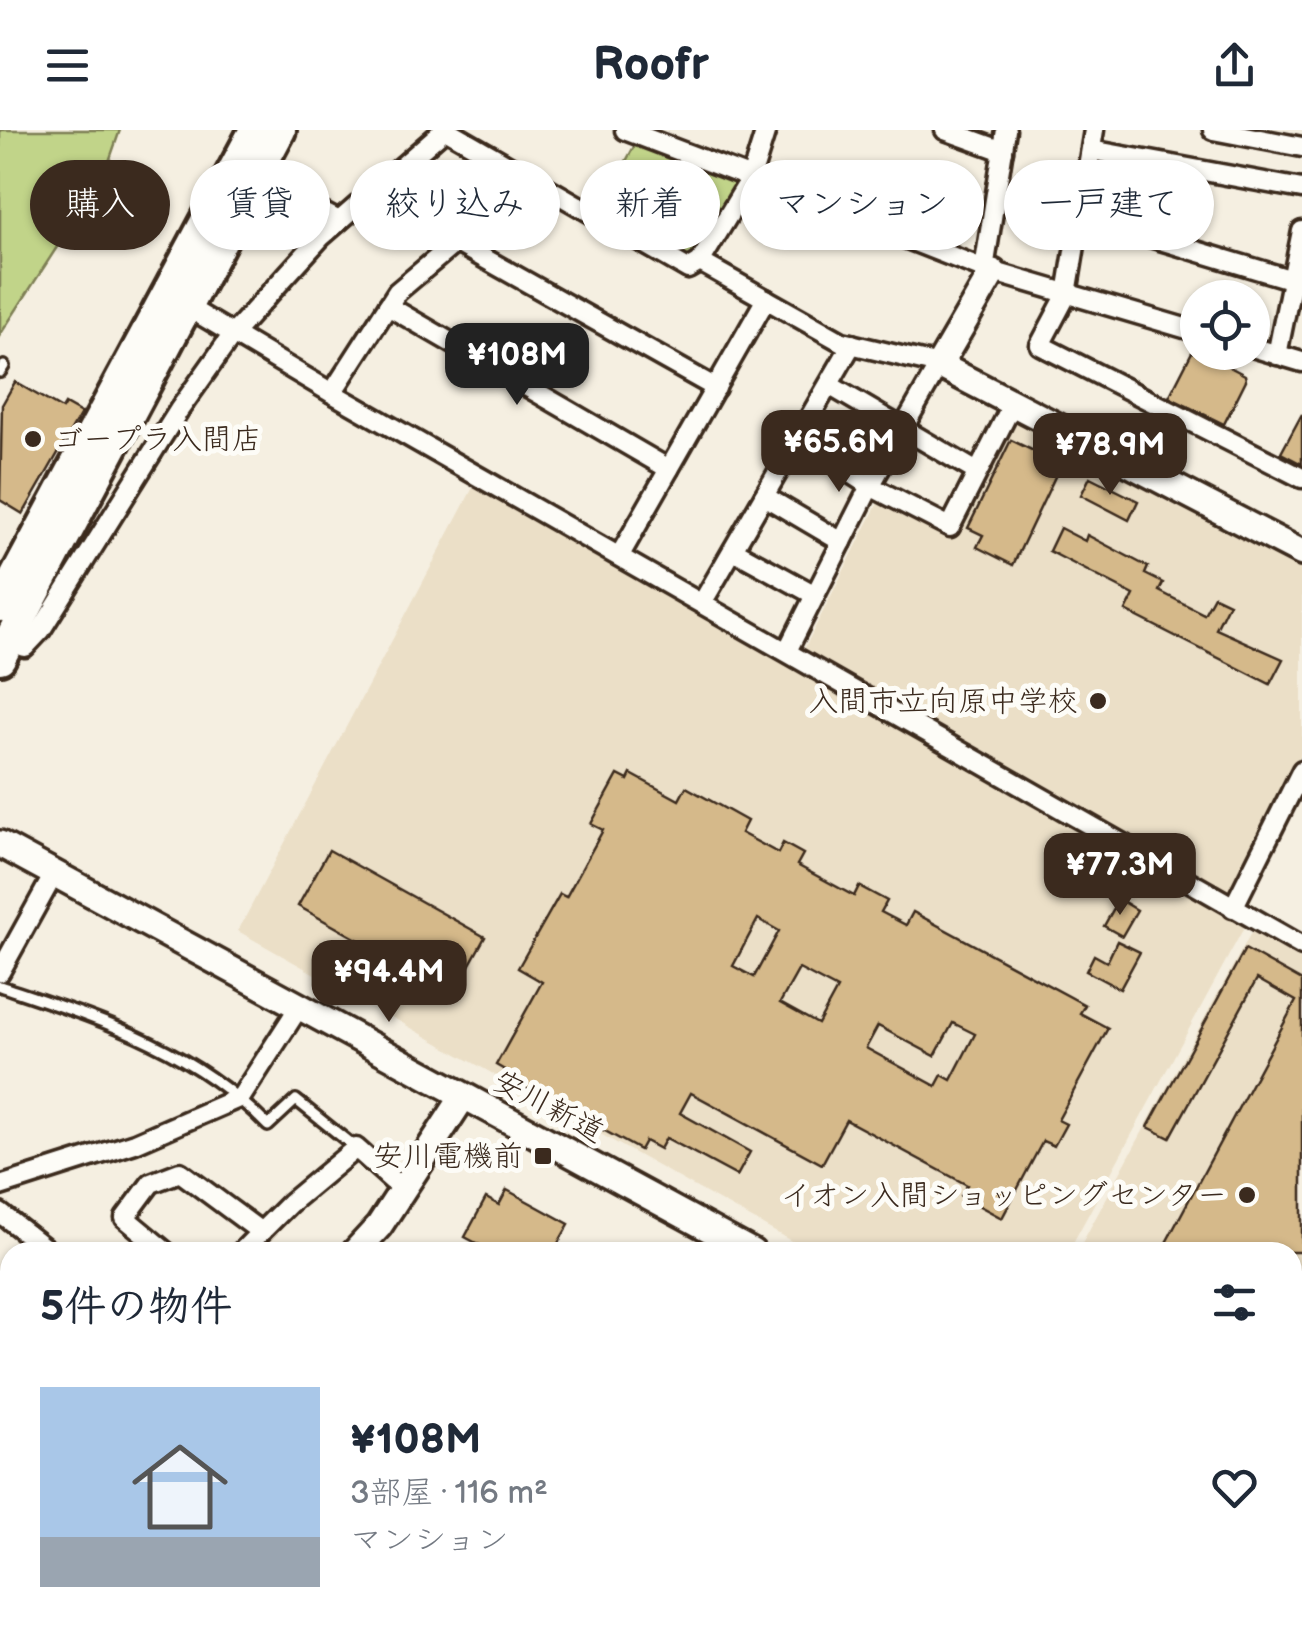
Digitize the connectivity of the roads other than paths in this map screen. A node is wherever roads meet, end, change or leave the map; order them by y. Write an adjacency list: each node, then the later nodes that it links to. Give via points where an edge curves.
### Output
1 (254, 130): 35 (highway)
2 (280, 130): 13 (highway)
3 (446, 130): 14 (street); 22 (street)
4 (625, 130): 17 (street)
5 (766, 130): 15 (street)
6 (945, 130): 12 (street)
7 (1006, 130): 12 (street)
8 (1094, 130): 11 (street)
9 (1213, 130): 10 (street)
10 (1302, 147)
11 (1091, 150): 16 (street); 18 (street)
12 (1003, 152): 31 (street)
13 (264, 160)
14 (497, 160)
15 (757, 160)
16 (1089, 160)
17 (740, 173)
18 (1302, 190)
19 (560, 196): 30 (street, via 688,269)
20 (740, 196): 30 (street)
21 (330, 216): 22 (street)
22 (339, 221): 38 (street)
23 (1302, 232): 32 (street)
24 (208, 250): 35 (highway)
25 (447, 250): 36 (street, via 412,276)
26 (470, 250): 45 (street)
27 (934, 250): 31 (street)
28 (1074, 250): 33 (street)
29 (1193, 250): 32 (street)
30 (702, 259): 34 (street)
31 (988, 271): 33 (street); 43 (street)
32 (1293, 280): 41 (street)
33 (1067, 294): 37 (street); 52 (street, via 1040,345)
34 (766, 299): 39 (street); 45 (street)
35 (176, 301): 38 (street); 61 (highway); 62 (highway)
36 (388, 306): 46 (street); 50 (street)
37 (1180, 327)
38 (232, 334): 46 (street); 62 (street, via 40,630 25,647)
39 (852, 344): 43 (street); 44 (street)
40 (1270, 352): 41 (street)
41 (1277, 354): 42 (street)
42 (1302, 362)
43 (939, 366): 47 (street); 48 (street)
44 (828, 385): 48 (street); 49 (street)
45 (716, 388): 50 (street)
46 (332, 393): 58 (street)
47 (1013, 402): 51 (street); 57 (street)
48 (902, 430): 51 (street); 53 (street)
49 (797, 439): 53 (street); 54 (street)
50 (669, 469): 58 (street)
51 (977, 472): 53 (street, via 950,527)
52 (1302, 478)
53 (870, 486): 55 (street)
54 (764, 496): 55 (street); 56 (street)
55 (842, 542): 59 (street)
56 (733, 550): 59 (street); 60 (street)
57 (1302, 552)
58 (620, 556): 60 (street)
59 (815, 596): 63 (street)
60 (702, 602): 63 (street)
61 (0, 606)
62 (4, 650)
63 (787, 651): 67 (street)
64 (1302, 770): 67 (street)
65 (0, 844): 66 (street, 安川新道)
66 (54, 874): 69 (street); 71 (street, 安川新道)
67 (1234, 908): 68 (street)
68 (1302, 946)
69 (0, 972)
70 (0, 986): 73 (lane, via 138,1036)
71 (299, 1007): 72 (street, 安川新道); 73 (street)
72 (464, 1097): 76 (street); 83 (street, 安川新道)
73 (240, 1098): 74 (lane, via 268,1126 296,1100); 75 (street, via 135,1143)
74 (356, 1148): 76 (street); 78 (street)
75 (0, 1186)
76 (403, 1190): 82 (street)
77 (0, 1212): 79 (street)
78 (261, 1232): 80 (street, via 180,1172 152,1183 125,1218); 81 (street)
79 (38, 1242)
80 (154, 1242)
81 (251, 1242)
82 (365, 1242)
83 (731, 1242)

